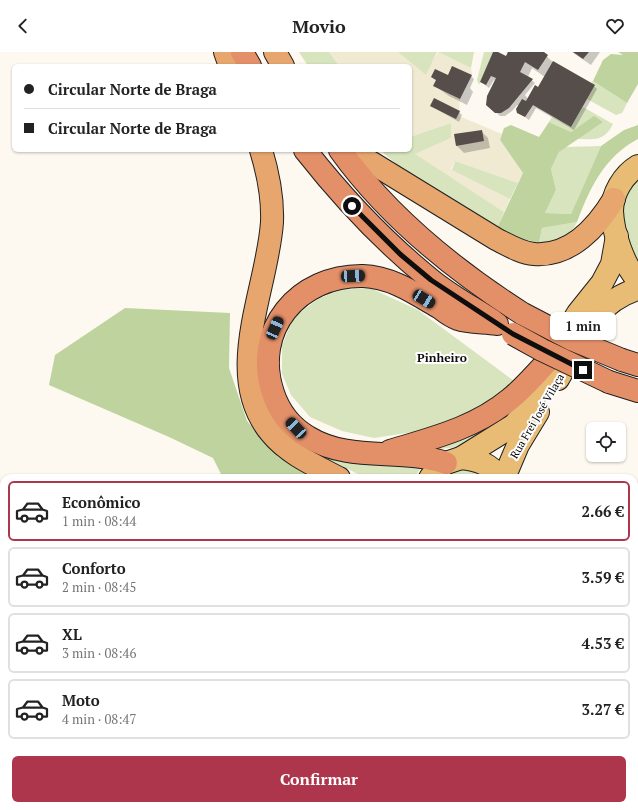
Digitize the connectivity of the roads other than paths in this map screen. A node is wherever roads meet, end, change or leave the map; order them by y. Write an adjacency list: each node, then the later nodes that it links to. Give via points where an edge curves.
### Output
1 (225, 52): 4 (highway)
2 (242, 52): 5 (highway)
3 (275, 52): 6 (highway)
4 (229, 64)
5 (249, 64)
6 (282, 64)
7 (261, 152): 22 (highway, via 271,191 272,220 268,254 251,337 249,372 252,396 259,414 271,433 282,444)
8 (307, 152): 16 (highway, via 352,206 400,254 431,280)
9 (342, 152): 18 (highway, bridge, via 368,186 409,228 469,278 523,314 571,339)
10 (354, 152): 12 (highway, via 496,239 533,254 568,247 582,238)
11 (638, 166): 12 (main road, Rua Frei José Vilaça, via 624,178)
12 (614, 199): 13 (main road, Rua Frei José Vilaça, via 612,211)
13 (617, 236): 14 (main road, Rua Frei José Vilaça, via 628,268); 17 (main road, Rua Frei José Vilaça, via 612,264 605,277 578,313)
14 (638, 280)
15 (638, 289): 25 (main road, Rua Frei José Vilaça, via 607,304 596,315 518,445)
16 (505, 329): 19 (highway, bridge, via 609,382); 20 (highway, via 458,319 402,286 379,278 363,276 344,277 323,283 306,291 290,304 278,320 267,352 276,403 286,418 307,437 334,448)
17 (549, 360): 20 (highway, via 511,399 479,420 439,437); 21 (main road, Rua Frei José Vilaça, via 540,387 514,425)
18 (630, 362)
19 (638, 391)
20 (378, 454): 21 (highway)
21 (454, 461): 23 (main road, Rua Frei José Vilaça); 24 (main road, via 478,460 494,469)
22 (332, 474)
23 (433, 474)
24 (497, 474)
25 (506, 474)

